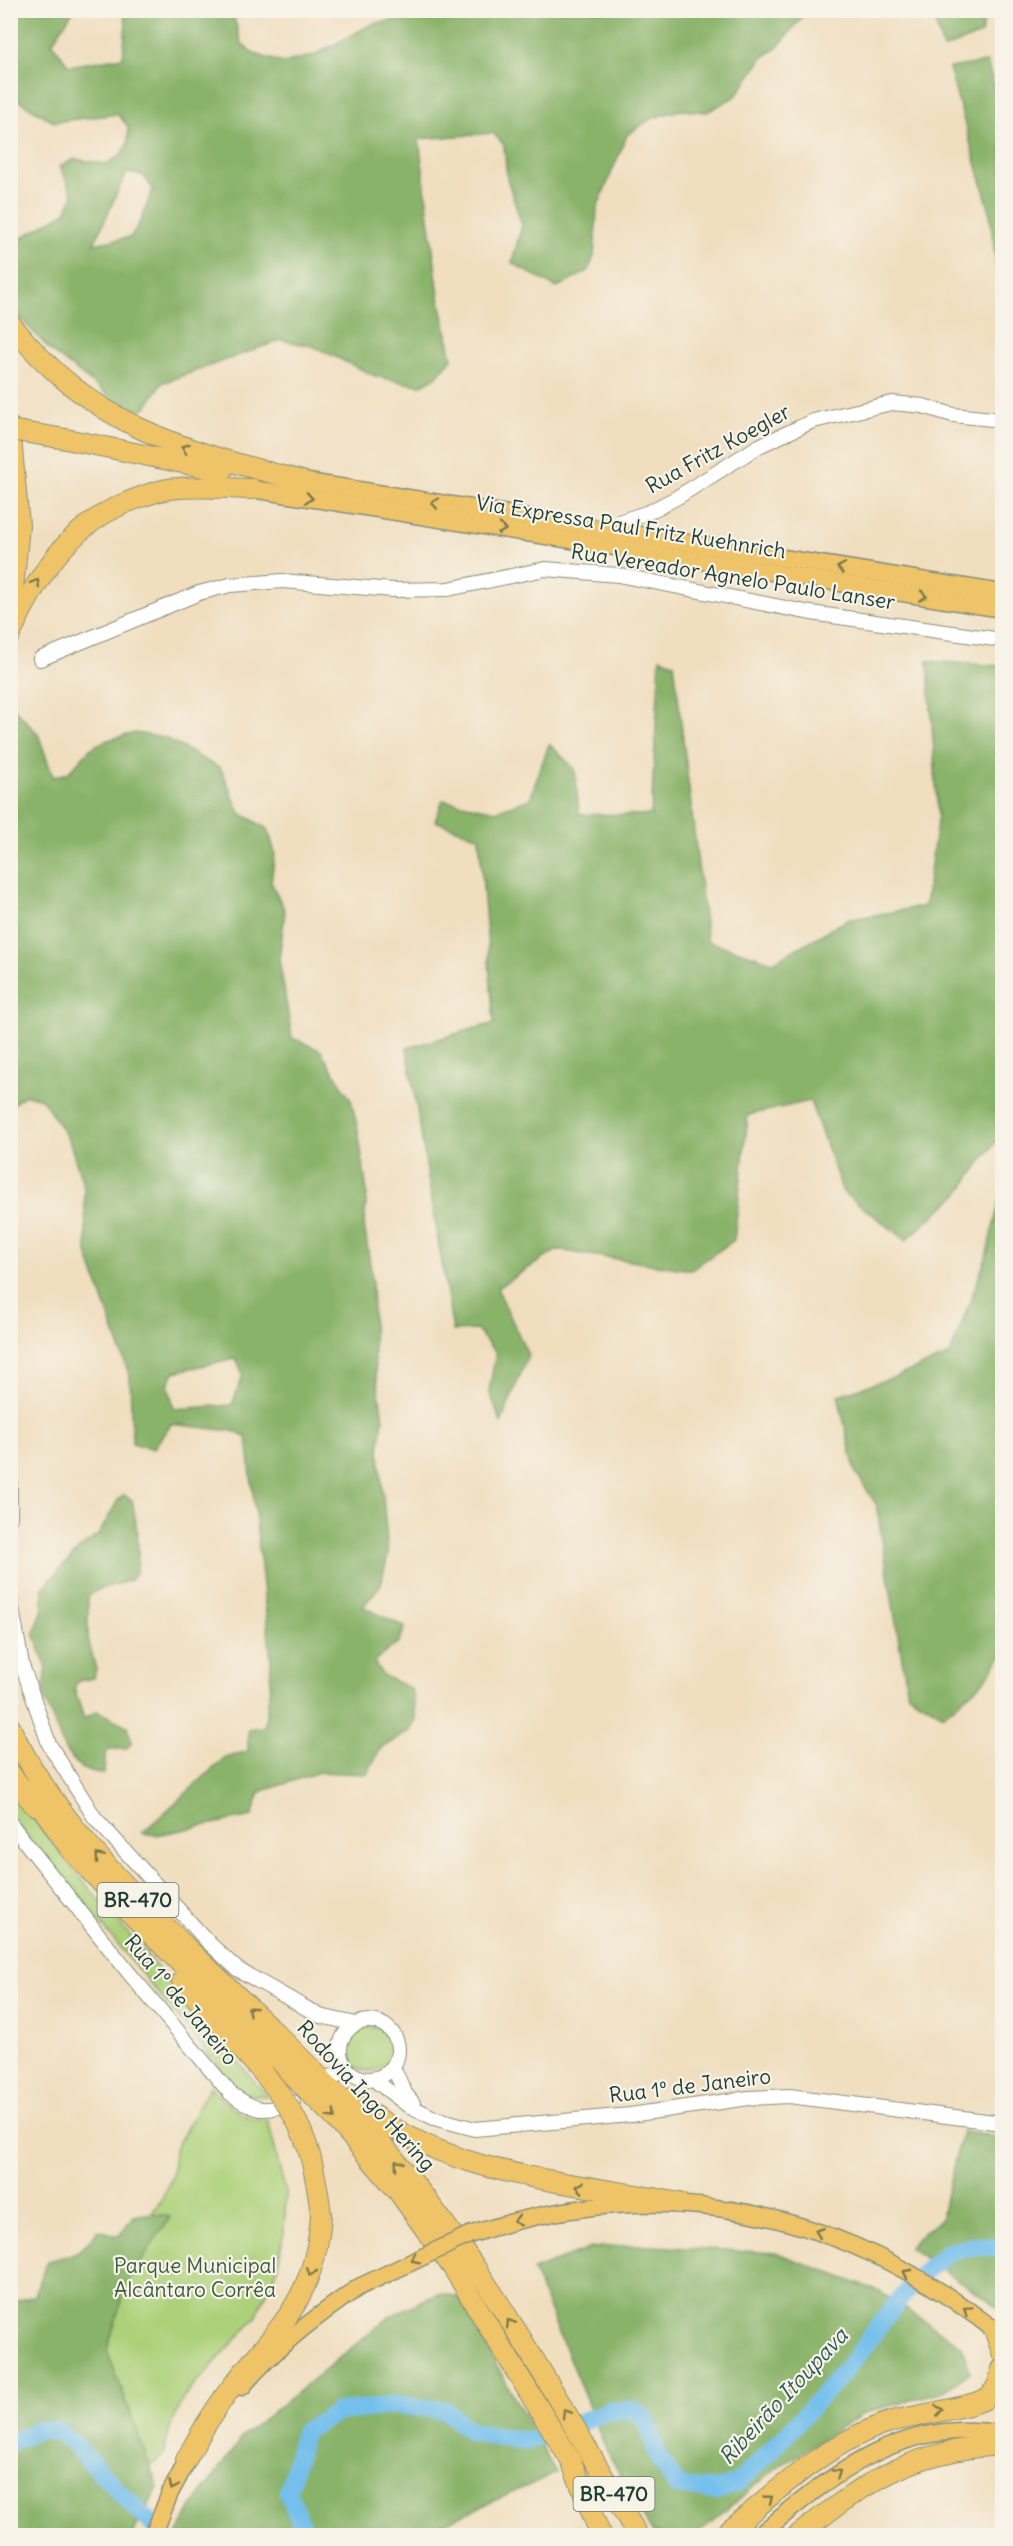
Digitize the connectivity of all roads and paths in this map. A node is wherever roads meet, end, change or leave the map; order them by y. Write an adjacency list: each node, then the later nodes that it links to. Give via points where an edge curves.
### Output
1 (10, 323): 6 (highway, one-way to 1, via 212,458 131,425 47,367)
2 (1002, 420): 8 (street, Rua Fritz Koegler, via 892,403 813,421 783,432 676,498)
3 (10, 428): 5 (highway, bridge); 11 (highway, via 19,525)
4 (10, 438): 5 (highway)
5 (65, 443): 6 (highway); 7 (highway)
6 (302, 481): 8 (main road, Via Expressa Paul Fritz Kuehnrich, one-way to 6)
7 (252, 489): 10 (main road, Via Expressa Paul Fritz Kuehnrich, one-way to 10); 12 (highway, one-way to 7, via 38,578 60,550 108,511 166,489)
8 (596, 530): 9 (main road, Via Expressa Paul Fritz Kuehnrich, one-way to 8)
9 (1002, 593)
10 (1002, 609)
11 (10, 621)
12 (10, 635)
13 (1002, 640): 14 (street, Rua Vereador Agnelo Paulo Lanser, via 812,613 618,575 545,569 436,589 393,590 282,581 230,585 199,593)
14 (40, 659)
15 (10, 1481): 16 (street)
16 (10, 1518)
17 (10, 1597): 24 (street, via 22,1665 49,1744 95,1818 237,1970)
18 (10, 1727): 26 (highway, Rodovia Ingo Hering / BR-470, one-way to 18, via 145,1908 100,1858 47,1793)
19 (10, 1757): 22 (highway, Rodovia Ingo Hering / BR-470)
20 (10, 1773): 22 (highway)
21 (10, 1823): 31 (street, Rua 1º de Janeiro, via 230,2093 250,2108 264,2110)
22 (53, 1824): 23 (highway, Rodovia Ingo Hering / BR-470)
23 (70, 1849): 38 (highway, Rodovia Ingo Hering / BR-470, one-way to 38, via 367,2154); 43 (highway, one-way to 43, bridge, via 143,1943 223,2025 263,2073 296,2116 309,2147 321,2214 314,2262 296,2306 227,2393)
24 (320, 2016): 25 (street); 27 (street)
25 (356, 2024): 27 (street, via 346,2032); 28 (street, via 372,2020 394,2034 398,2050)
26 (294, 2050): 34 (highway, one-way to 26, via 526,2178 454,2156 381,2119); 38 (highway, Rodovia Ingo Hering / BR-470, one-way to 26, via 468,2258 410,2178)
27 (341, 2050): 29 (street); 29 (street, via 330,2076)
28 (393, 2067): 30 (street); 32 (street, via 405,2093)
29 (350, 2072): 30 (street)
30 (373, 2079): 32 (street, Rua 1º de Janeiro)
31 (294, 2101)
32 (420, 2111): 33 (street, Rua 1º de Janeiro, via 459,2127 475,2129 789,2096)
33 (1002, 2123)
34 (680, 2203): 35 (main road, one-way to 34, via 940,2291 816,2230 757,2214); 43 (main road, one-way to 43, bridge, via 595,2206 501,2224 359,2287 281,2347 221,2412)
35 (998, 2332): 36 (highway)
36 (1002, 2352)
37 (1002, 2369): 47 (highway, one-way to 37, via 840,2443 914,2414 982,2401 995,2389)
38 (533, 2377): 45 (highway, Rodovia Ingo Hering / BR-470); 46 (highway, Rodovia Ingo Hering / BR-470, one-way to 38, via 590,2453)
39 (1002, 2426): 40 (main road)
40 (981, 2430): 41 (main road); 48 (main road, one-way to 40, via 830,2478 873,2452 938,2433)
41 (1002, 2434)
42 (1002, 2445): 49 (highway, via 952,2450 902,2465 859,2490)
43 (186, 2460): 44 (main road, one-way to 44)
44 (153, 2535)
45 (601, 2535)
46 (638, 2535)
47 (723, 2535)
48 (758, 2535)
49 (797, 2535)

